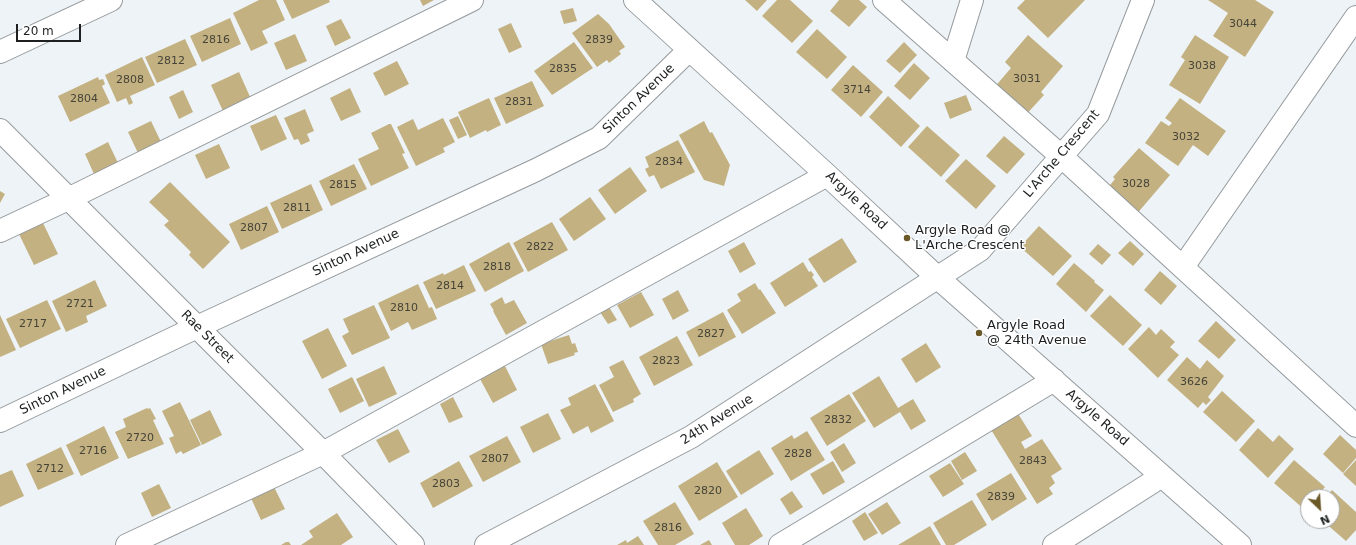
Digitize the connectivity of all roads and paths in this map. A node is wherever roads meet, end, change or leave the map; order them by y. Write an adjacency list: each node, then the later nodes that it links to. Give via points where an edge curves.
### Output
1 (111, 0): 9 (street)
2 (472, 0): 14 (street)
3 (635, 0): 8 (street, Argyle Road)
4 (884, 0): 10 (street)
5 (972, 0): 10 (street)
6 (1143, 0): 12 (street, L'Arche Crescent, via 1098,114)
7 (1356, 17): 16 (street)
8 (689, 50): 13 (street, Argyle Road); 18 (street, Sinton Avenue, via 599,138 536,170)
9 (0, 52)
10 (954, 61): 12 (street)
11 (0, 130): 14 (street, Rae Street)
12 (1061, 156): 16 (street); 17 (street, L'Arche Crescent, via 980,250)
13 (827, 174): 17 (street, Argyle Road); 22 (street)
14 (68, 199): 15 (street); 18 (street, Rae Street)
15 (0, 231)
16 (1183, 267): 21 (street)
17 (938, 278): 19 (street, Argyle Road); 26 (street, 24th Avenue, via 691,437)
18 (197, 327): 20 (street, Sinton Avenue); 22 (street, Rae Street)
19 (1054, 380): 23 (street, Argyle Road); 27 (street)
20 (0, 421)
21 (1356, 426)
22 (323, 453): 24 (street); 25 (street, Rae Street)
23 (1162, 476): 28 (street); 29 (street, Argyle Road)
24 (128, 545)
25 (413, 545)
26 (486, 545)
27 (780, 545)
28 (1054, 545)
29 (1240, 545)

